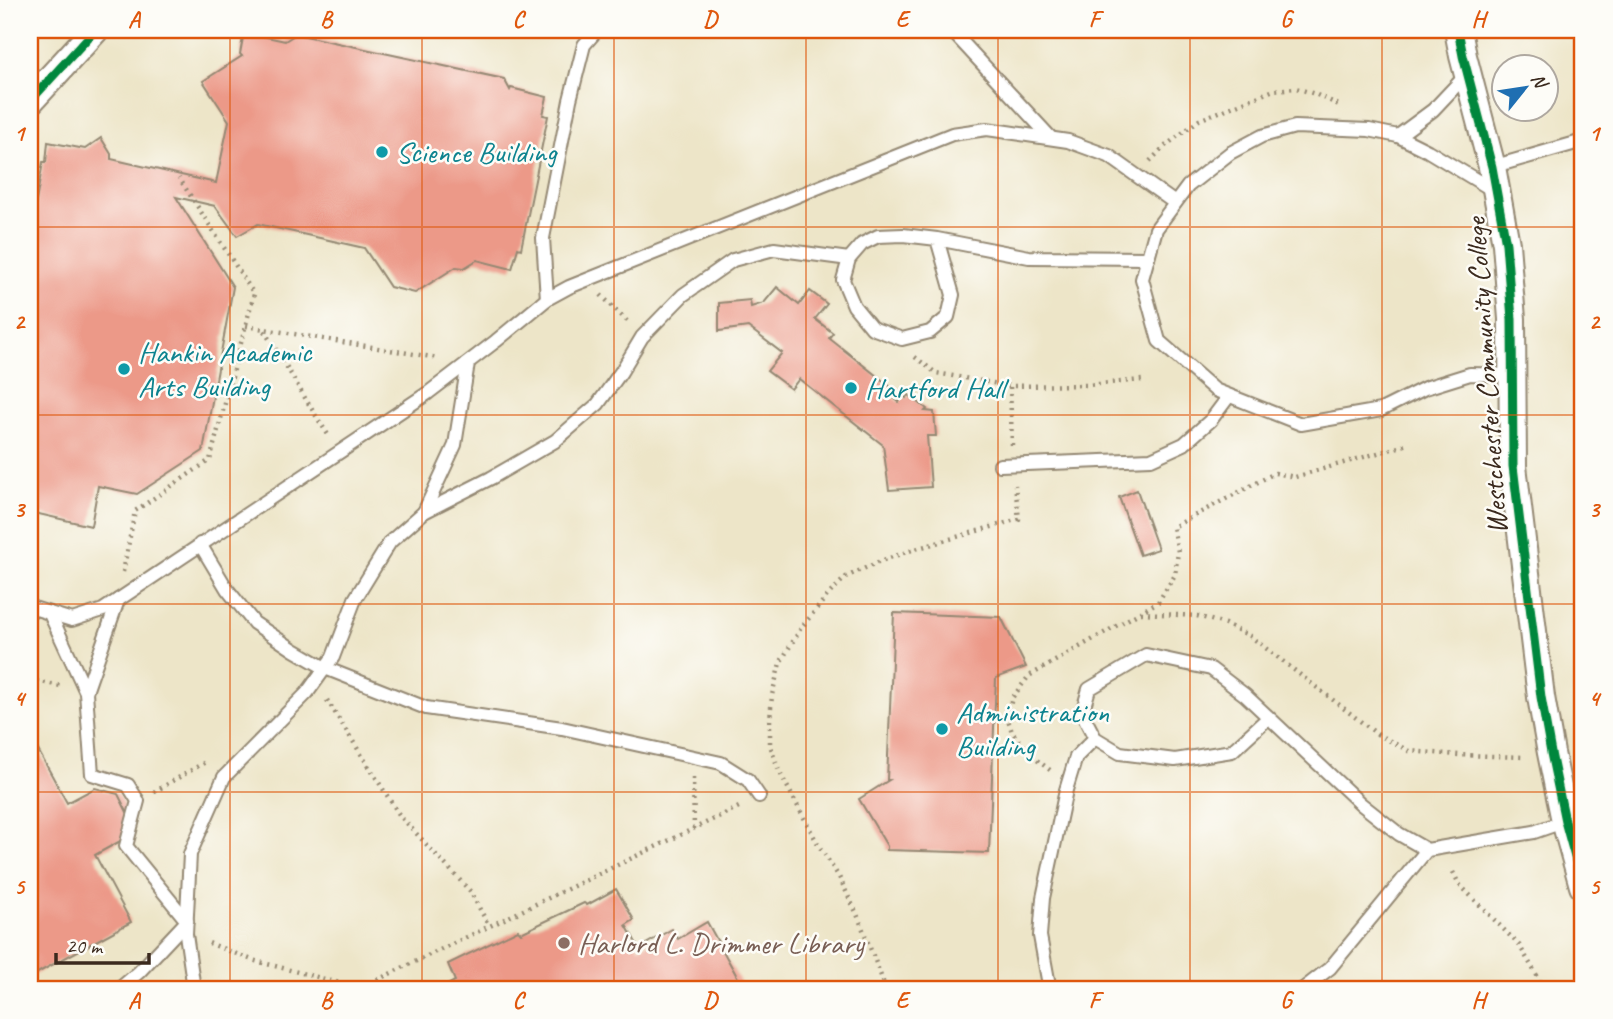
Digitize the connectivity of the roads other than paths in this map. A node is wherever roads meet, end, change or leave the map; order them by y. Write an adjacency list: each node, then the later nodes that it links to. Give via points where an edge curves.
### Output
1 (95, 30): 6 (street)
2 (597, 30): 16 (lane, via 583,46 543,238)
3 (951, 30): 8 (lane)
4 (1458, 30): 5 (street, Westchester Community College)
5 (1467, 74): 7 (lane, via 1433,110); 10 (street, Westchester Community College)
6 (30, 102)
7 (1398, 136): 11 (lane); 12 (lane, via 1370,130 1295,127 1262,136 1230,153 1188,186)
8 (1051, 138): 12 (lane, via 1109,156); 16 (lane, via 988,129 952,134)
9 (1583, 141): 10 (lane)
10 (1492, 167): 11 (street, Westchester Community College)
11 (1496, 192): 18 (street, Westchester Community College, via 1506,244)
12 (1175, 203): 14 (lane, via 1156,229)
13 (937, 239): 14 (lane, via 1030,257); 15 (lane, via 878,236 862,244); 15 (lane, via 953,295 948,317 930,332 902,339 872,328 854,306 843,280)
14 (1148, 258): 19 (lane, via 1142,279 1159,341)
15 (849, 259): 21 (lane, via 774,249 733,260 683,295 642,337 598,404 555,441)
16 (547, 299): 17 (lane)
17 (468, 363): 21 (lane, via 455,445); 22 (lane)
18 (1513, 374): 19 (lane, via 1470,374 1425,388 1381,410 1301,424); 31 (street, Westchester Community College, via 1513,466 1541,697 1551,753)
19 (1229, 396): 20 (lane, via 1211,421 1184,444 1150,459)
20 (1006, 465)
21 (424, 512): 26 (lane, via 390,542 355,599)
22 (200, 544): 23 (lane); 26 (lane, via 254,623)
23 (118, 600): 25 (lane, via 72,620); 27 (lane)
24 (30, 607): 25 (lane)
25 (50, 614): 27 (lane)
26 (325, 668): 30 (lane, via 426,708 562,728 721,763 748,780); 34 (lane, via 307,693 224,777 190,854)
27 (86, 692): 34 (lane, via 92,774 128,785 138,802 126,846)
28 (1269, 718): 29 (lane, via 1232,751 1175,760 1120,753); 29 (lane, via 1211,669 1146,655 1089,689 1082,713); 32 (lane, via 1361,804)
29 (1096, 738): 37 (lane, via 1076,757 1043,898 1040,936)
30 (759, 796)
31 (1574, 818): 32 (lane, via 1534,832); 33 (street, Westchester Community College)
32 (1427, 850): 38 (lane, via 1330,968)
33 (1583, 886)
34 (186, 927): 35 (lane); 36 (lane)
35 (119, 989)
36 (194, 989)
37 (1052, 989)
38 (1303, 989)

